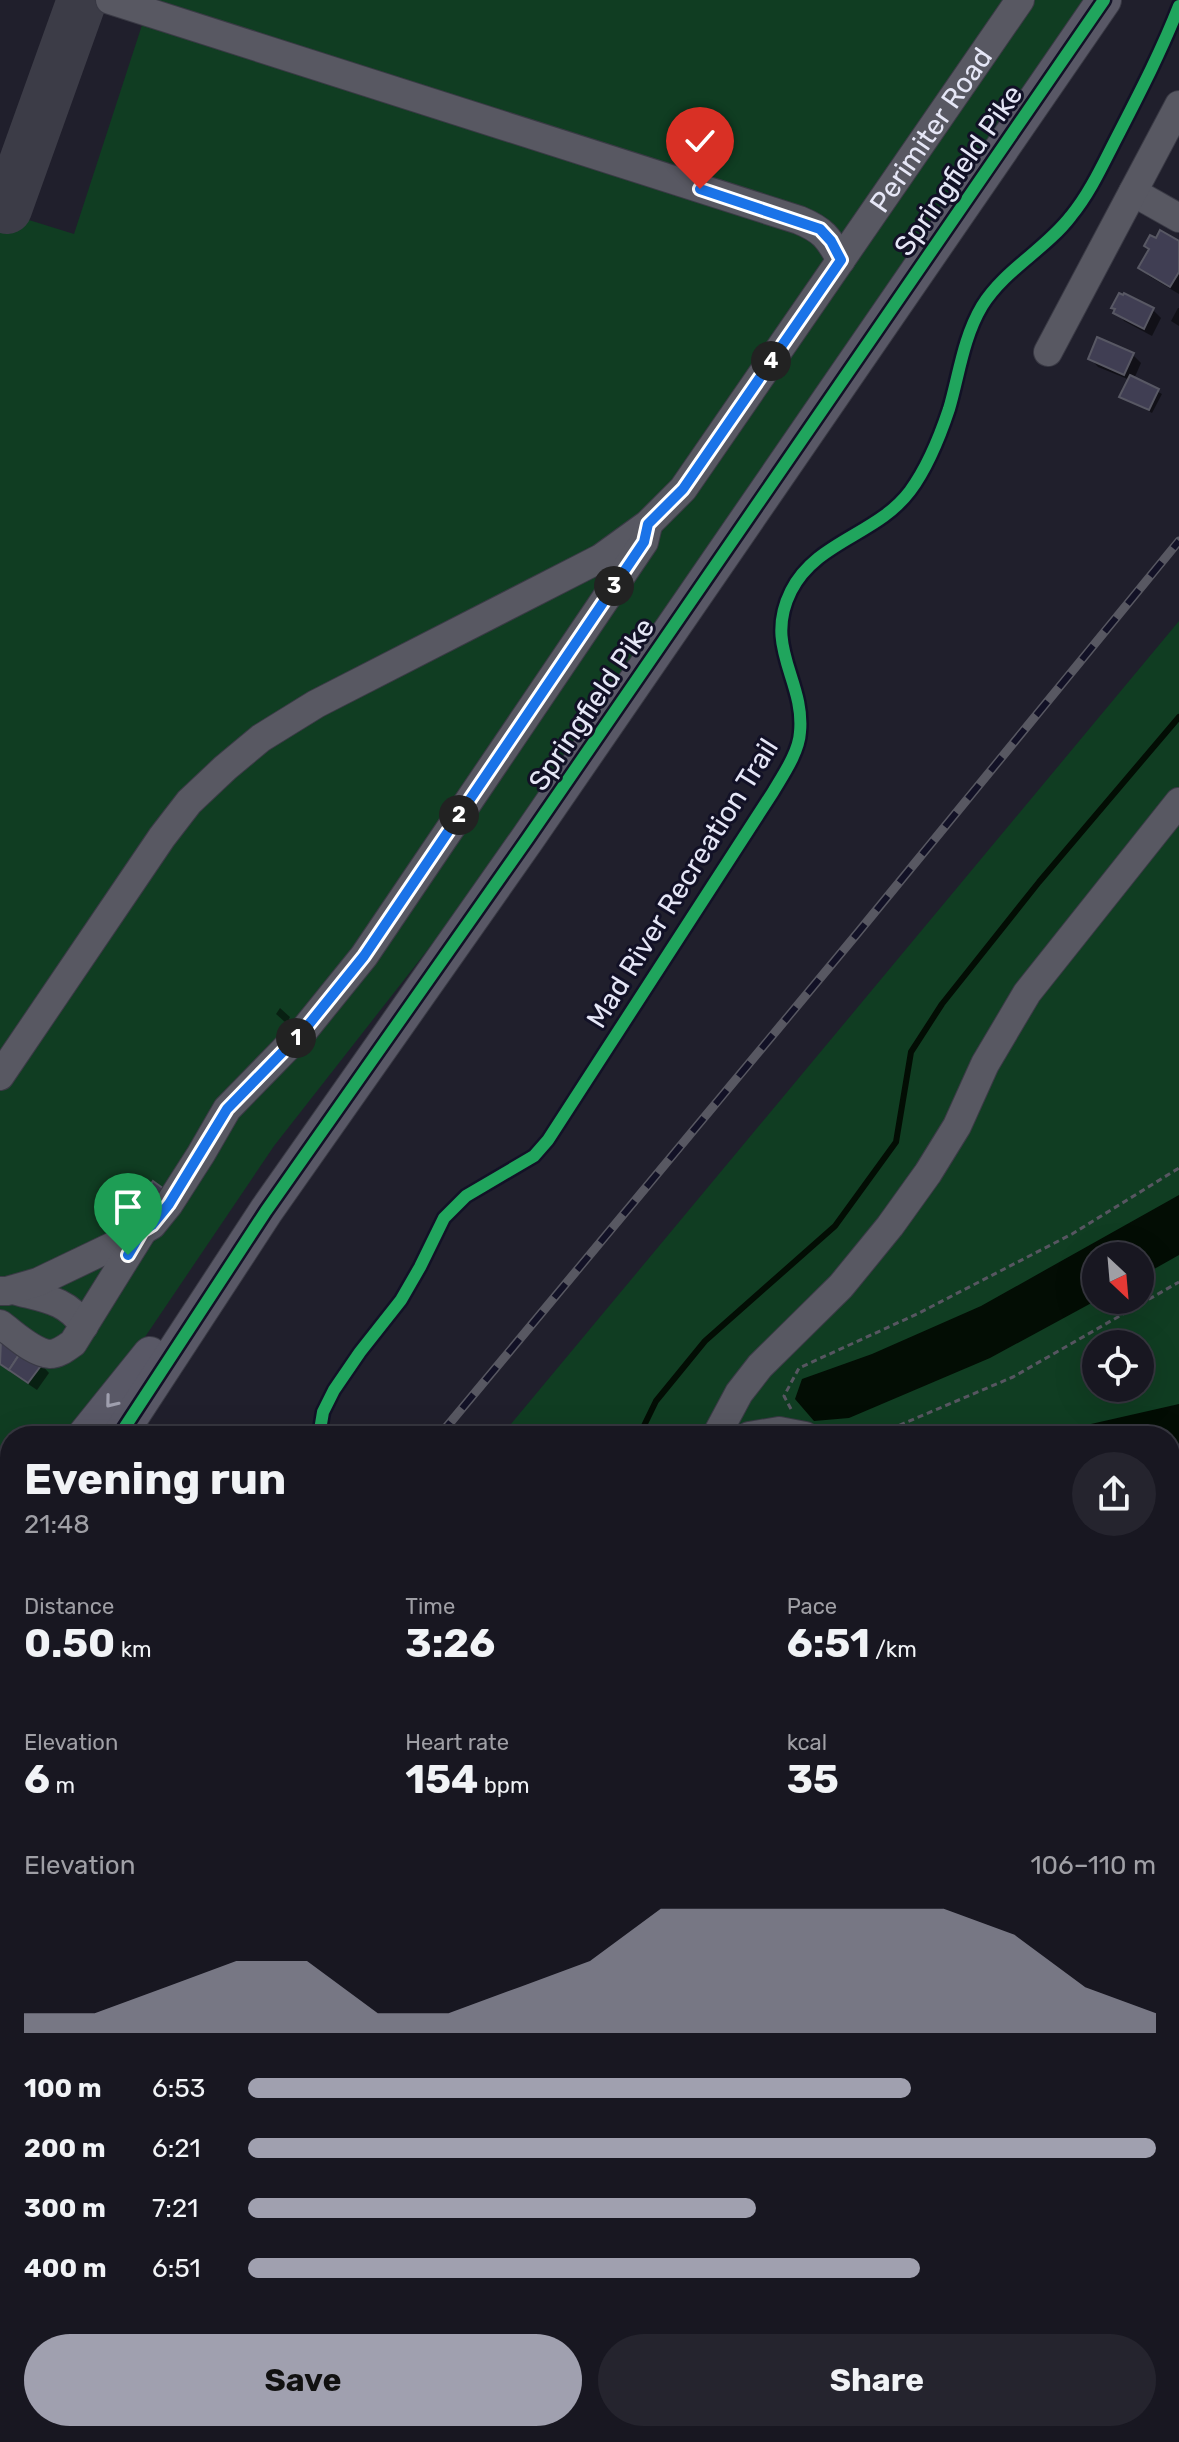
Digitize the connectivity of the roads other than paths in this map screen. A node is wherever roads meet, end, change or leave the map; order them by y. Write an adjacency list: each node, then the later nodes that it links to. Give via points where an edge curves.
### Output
1 (110, 0): 7 (street, via 799,220 820,229)
2 (1020, 0): 7 (street, Perimiter Road)
3 (1104, 0): 12 (main road, Springfield Pike)
4 (1179, 105): 5 (street)
5 (1133, 192): 6 (street); 8 (street)
6 (1179, 218)
7 (841, 260): 9 (street, Perimiter Road, via 683,489)
8 (1048, 352)
9 (648, 524): 11 (street, via 601,558 316,704 225,768 162,837); 13 (street, via 644,542 364,956 305,1029 227,1109 169,1204)
10 (1179, 802): 17 (street, via 1027,993 985,1064 957,1126 890,1226)
11 (0, 1076)
12 (266, 1211): 18 (main road, one-way to 18); 19 (main road, Springfield Pike)
13 (142, 1231): 14 (street, via 38,1282); 16 (street)
14 (6, 1290): 16 (street, via 51,1298 69,1308)
15 (0, 1324): 16 (street, via 51,1354 73,1343)
16 (84, 1326)
17 (739, 1393): 20 (street); 21 (street)
18 (92, 1426)
19 (126, 1426)
20 (721, 1426)
21 (757, 1426)

